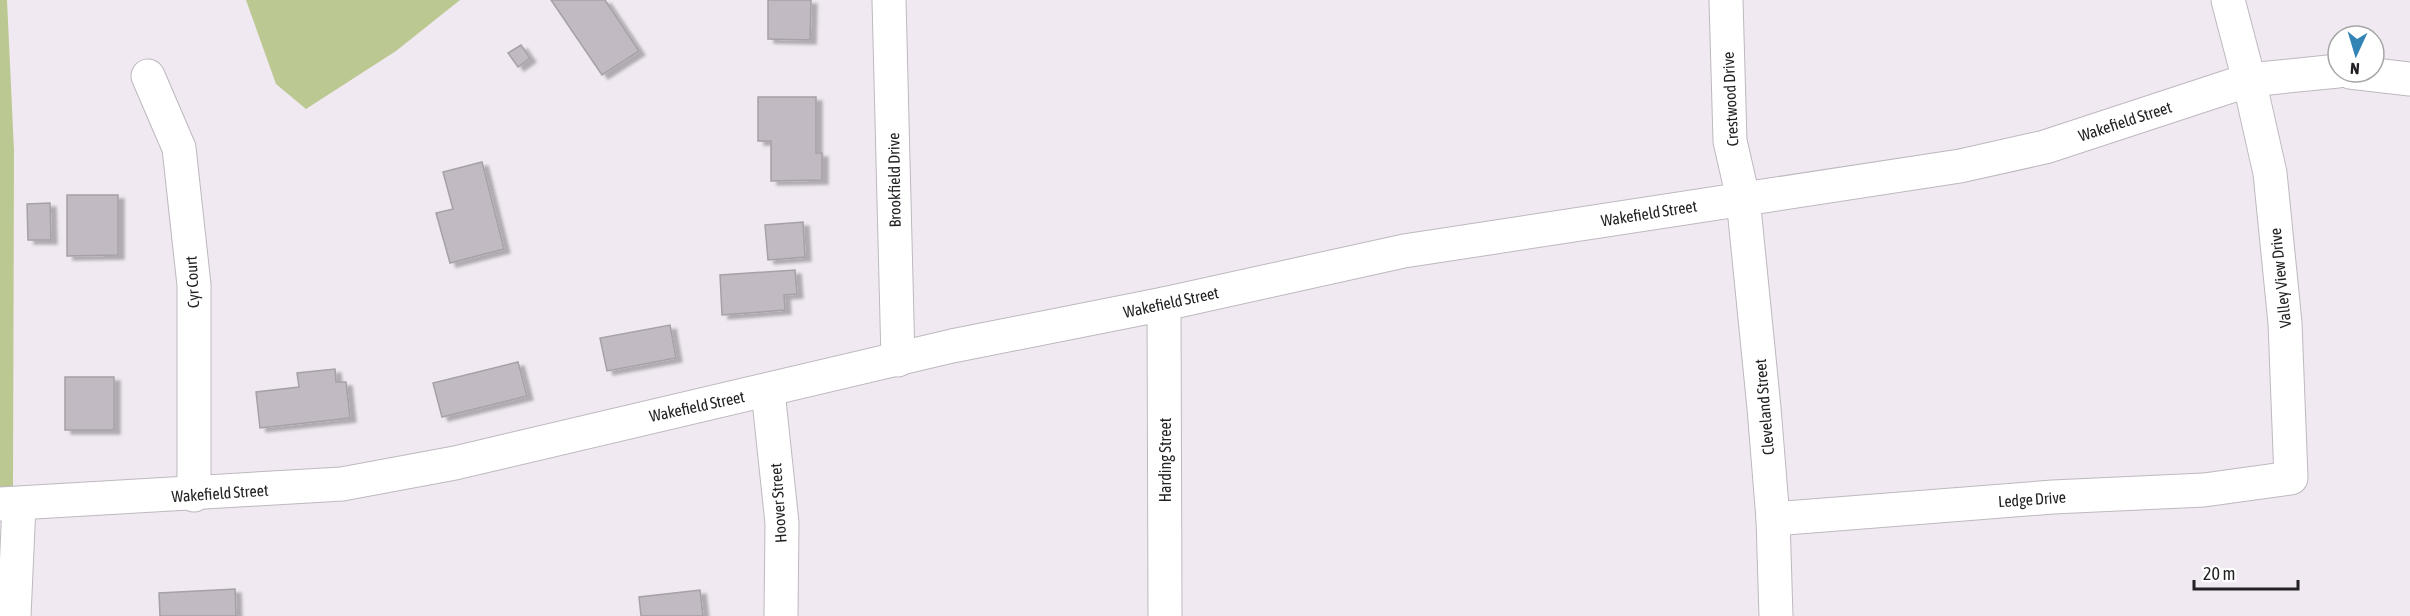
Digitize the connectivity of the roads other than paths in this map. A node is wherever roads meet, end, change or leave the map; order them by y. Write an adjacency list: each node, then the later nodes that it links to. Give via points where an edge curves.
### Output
1 (889, 0): 11 (street, Brookfield Drive)
2 (1726, 0): 9 (street, Crestwood Drive, via 1730,141)
3 (2228, 0): 7 (street, Valley View Drive)
4 (2326, 72): 7 (street, Wakefield Street)
5 (148, 76): 14 (street, Cyr Court, via 178,148 194,285)
6 (2386, 77): 8 (street)
7 (2249, 80): 9 (street, Wakefield Street, via 2045,147 1960,166); 13 (street, Valley View Drive, via 2270,173 2285,323)
8 (2410, 80)
9 (1743, 198): 10 (street, Wakefield Street, via 1404,251); 16 (street, Cleveland Street)
10 (1164, 304): 11 (street, Wakefield Street); 19 (street, Harding Street)
11 (898, 360): 12 (street, Wakefield Street)
12 (768, 391): 14 (street, Wakefield Street, via 454,463 342,484); 18 (street, Hoover Street, via 782,523)
13 (2291, 478): 16 (street, Ledge Drive, via 2204,490 2053,497)
14 (194, 495): 15 (street, Wakefield Street)
15 (9, 505): 17 (street)
16 (1773, 519): 20 (street, Cleveland Street)
17 (14, 616)
18 (782, 616)
19 (1165, 616)
20 (1776, 616)

